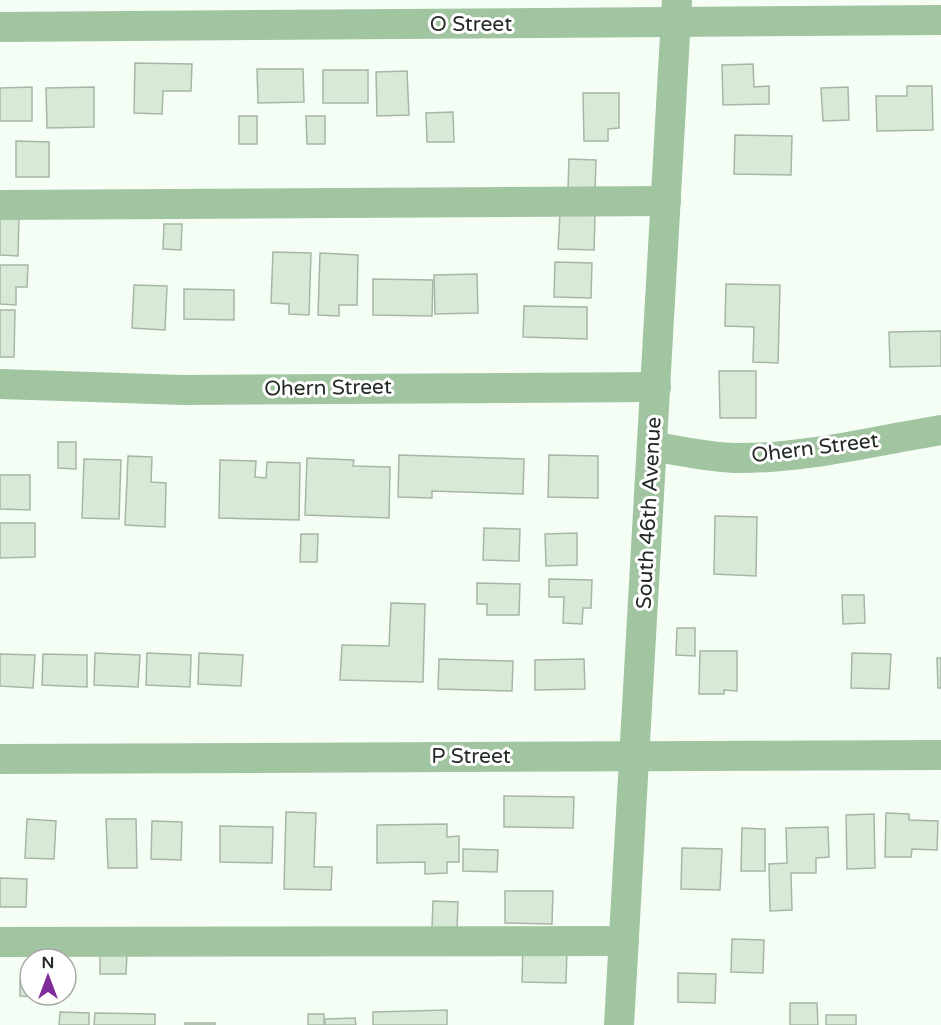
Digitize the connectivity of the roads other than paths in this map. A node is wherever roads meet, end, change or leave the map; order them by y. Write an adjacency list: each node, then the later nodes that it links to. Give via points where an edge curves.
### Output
1 (677, 11): 2 (street, O Street); 3 (street, O Street); 4 (street, South 46th Avenue)
2 (941, 20)
3 (0, 27)
4 (666, 201): 5 (street); 7 (street, South 46th Avenue)
5 (0, 205)
6 (0, 384): 7 (street, Ohern Street, via 183,390)
7 (656, 387): 9 (street, South 46th Avenue)
8 (941, 430): 9 (street, Ohern Street, via 775,457 733,458)
9 (652, 446): 11 (street, South 46th Avenue)
10 (941, 755): 11 (street, P Street)
11 (635, 757): 12 (street, P Street); 13 (street, South 46th Avenue)
12 (0, 759)
13 (624, 941): 14 (street); 15 (street, South 46th Avenue)
14 (0, 942)
15 (619, 1025)

